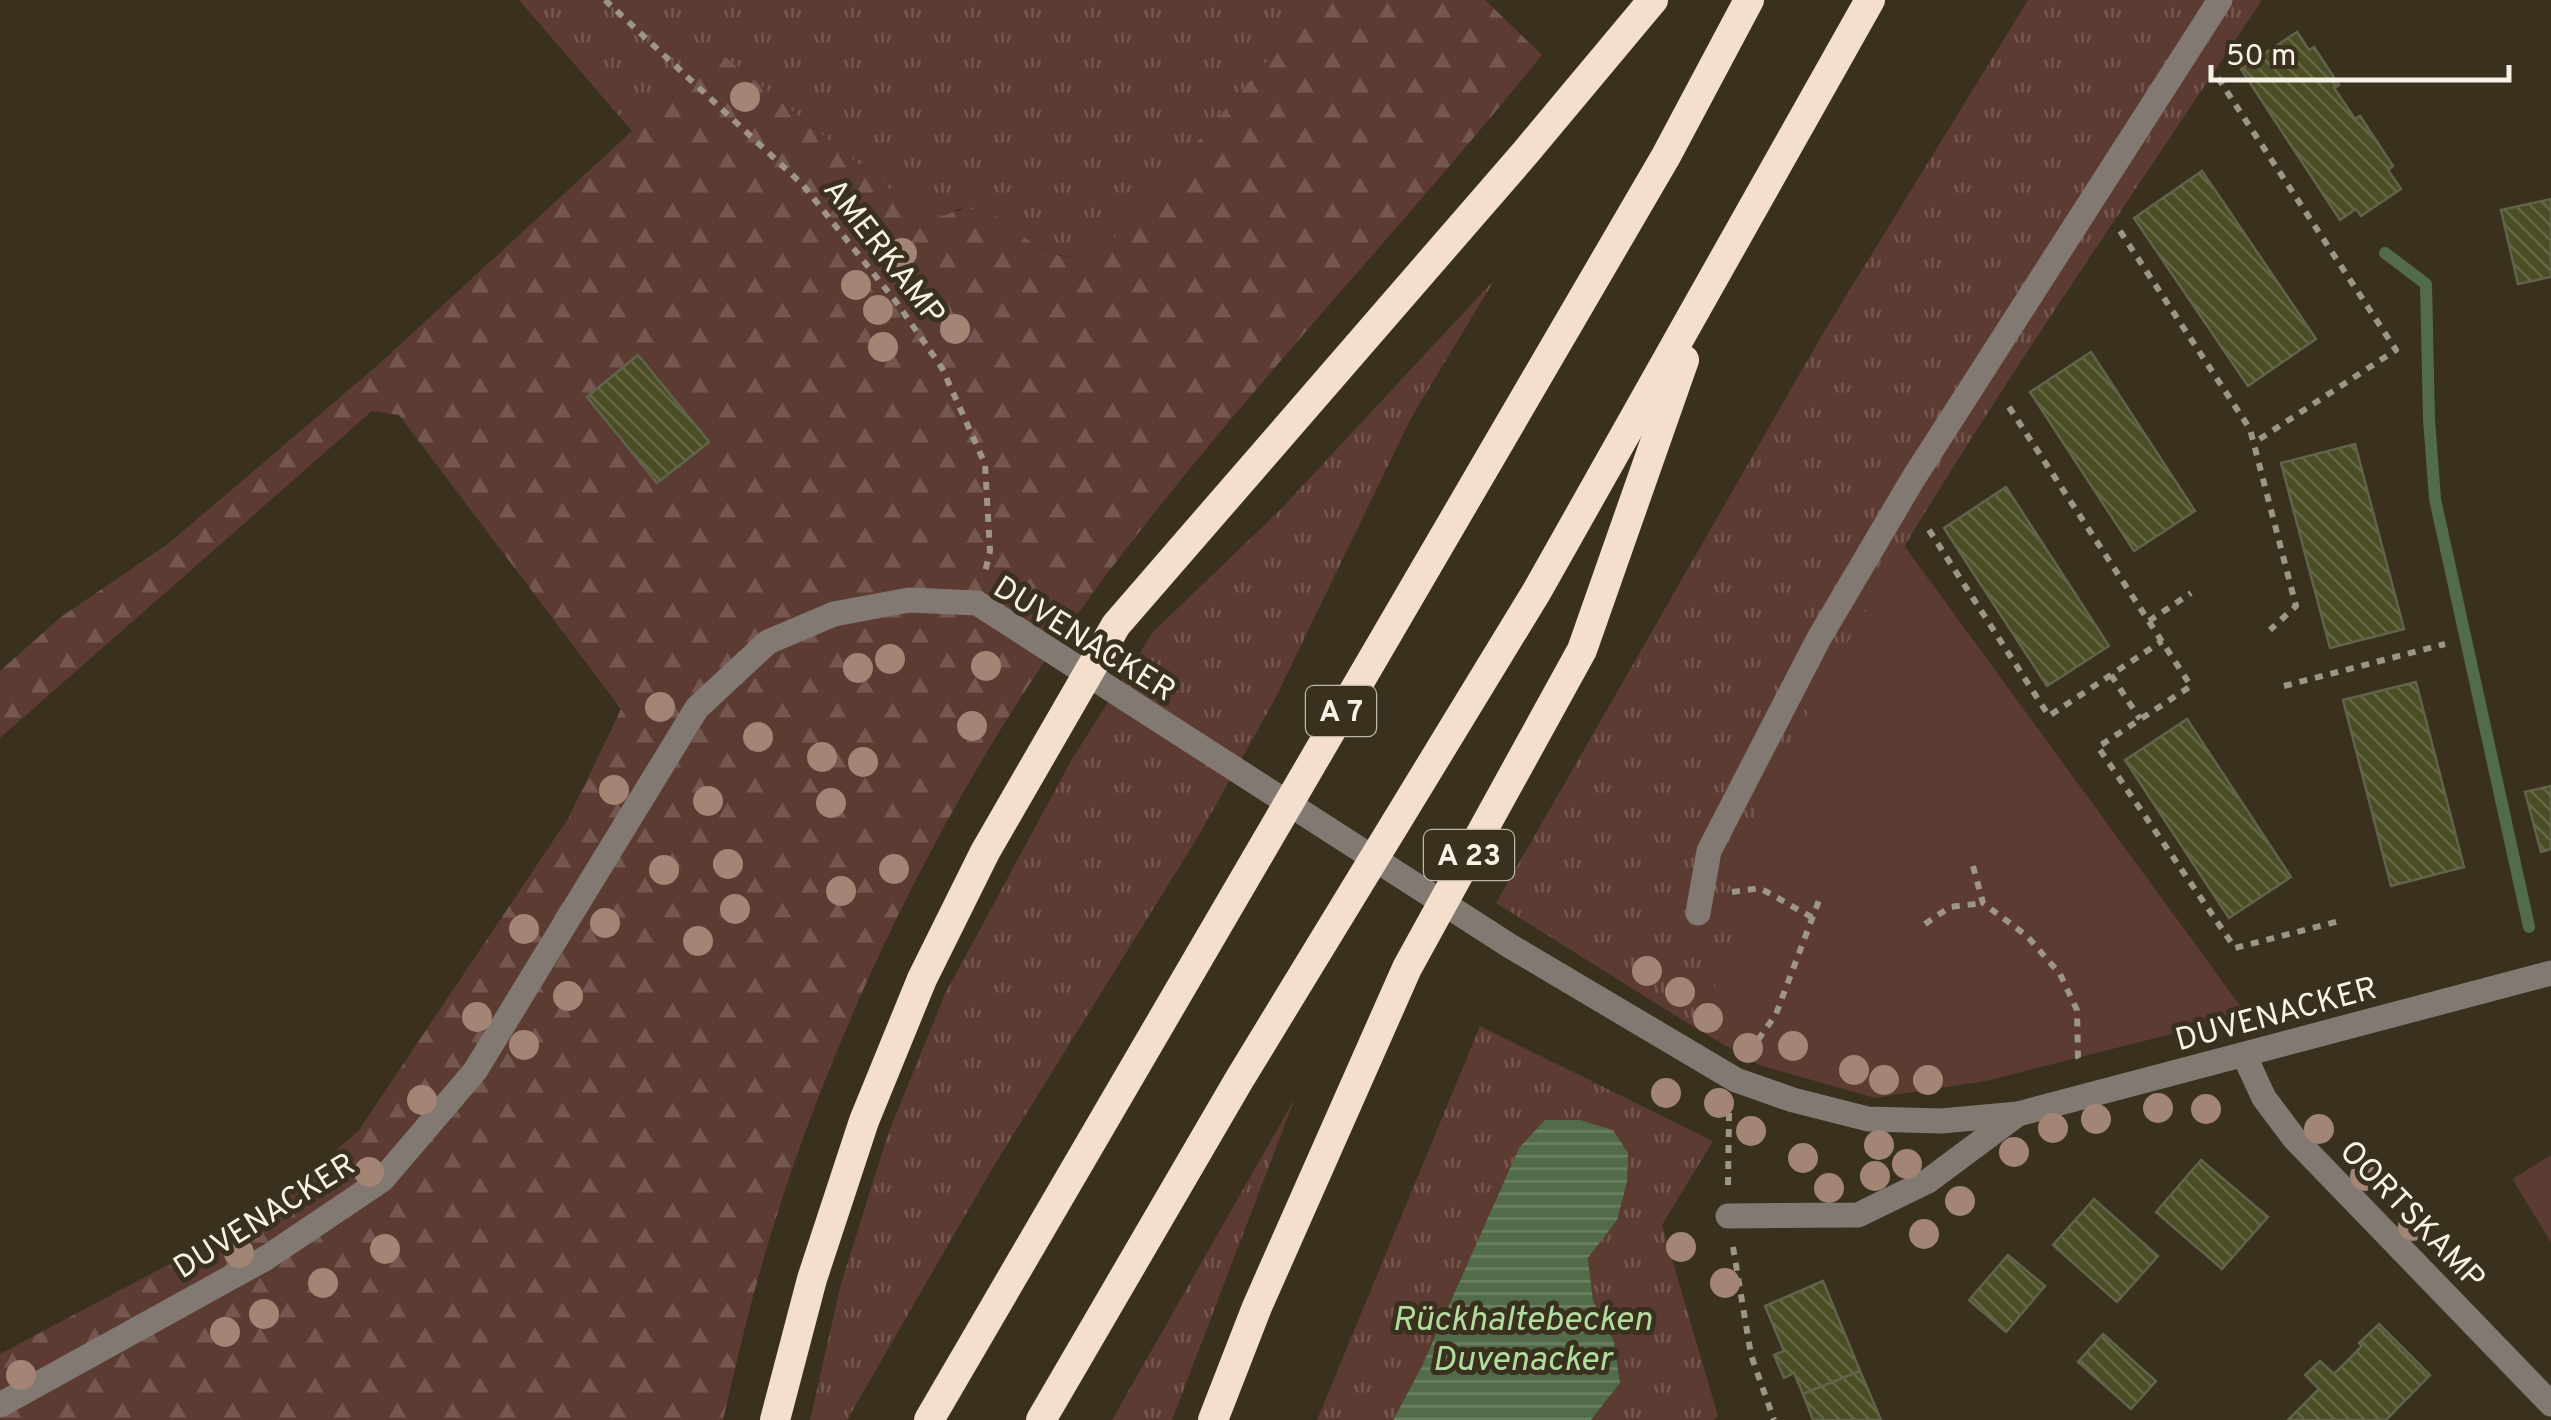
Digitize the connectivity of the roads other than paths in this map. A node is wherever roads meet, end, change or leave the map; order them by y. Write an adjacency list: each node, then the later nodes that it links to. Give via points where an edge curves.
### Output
1 (1653, 0): 13 (highway, via 1116,625 985,852 922,978 864,1121 812,1278)
2 (1748, 0): 14 (highway, A 7, via 1666,156)
3 (1870, 0): 5 (highway)
4 (2220, 0): 6 (street, via 1818,640 1709,850)
5 (1710, 285): 15 (highway, via 1537,592); 16 (highway, A 23, via 1582,650 1407,968)
6 (1698, 913)
7 (2551, 973): 8 (street, DUVENACKER)
8 (2245, 1056): 9 (street, DUVENACKER); 11 (street, OORTSKAMP, via 2264,1098 2294,1138)
9 (2018, 1114): 10 (street, DUVENACKER, via 1928,1180 1858,1215); 12 (street, DUVENACKER, via 1868,1118 1736,1080 1510,946 977,603 910,600 834,614 768,642 696,708 475,1070 382,1180 266,1258)
10 (1728, 1216)
11 (2551, 1404)
12 (0, 1405)
13 (775, 1420)
14 (929, 1420)
15 (1041, 1420)
16 (1213, 1420)

